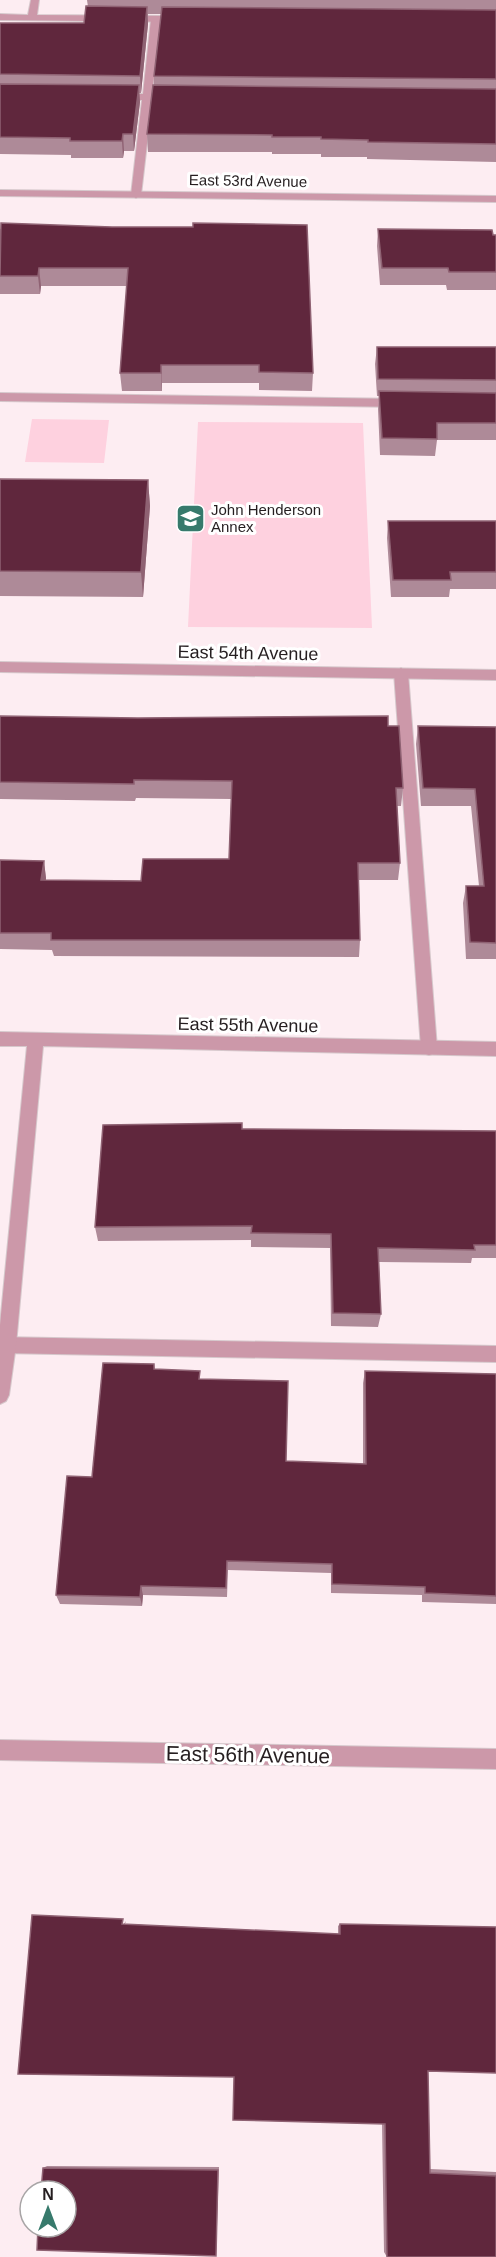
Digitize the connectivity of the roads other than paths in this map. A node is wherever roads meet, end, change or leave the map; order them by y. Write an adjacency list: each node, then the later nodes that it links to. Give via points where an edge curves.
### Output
1 (35, 0): 3 (street)
2 (0, 17): 3 (street)
3 (32, 18): 4 (street)
4 (156, 19): 5 (street); 7 (street)
5 (192, 19)
6 (102, 96): 7 (street)
7 (147, 97): 8 (street); 10 (street)
8 (182, 97)
9 (0, 193): 10 (street, East 53rd Avenue)
10 (136, 195): 11 (street, East 53rd Avenue)
11 (496, 199)
12 (0, 397): 13 (street)
13 (413, 403)
14 (0, 667): 15 (street, East 54th Avenue)
15 (401, 673): 16 (street, East 54th Avenue); 19 (street)
16 (496, 675)
17 (0, 1039): 18 (street, East 55th Avenue)
18 (36, 1040): 19 (street, East 55th Avenue); 21 (street)
19 (429, 1048): 20 (street, East 55th Avenue)
20 (496, 1049)
21 (3, 1345): 22 (street); 23 (street)
22 (496, 1354)
23 (0, 1395)
24 (0, 1750): 25 (street, East 56th Avenue)
25 (496, 1760)

